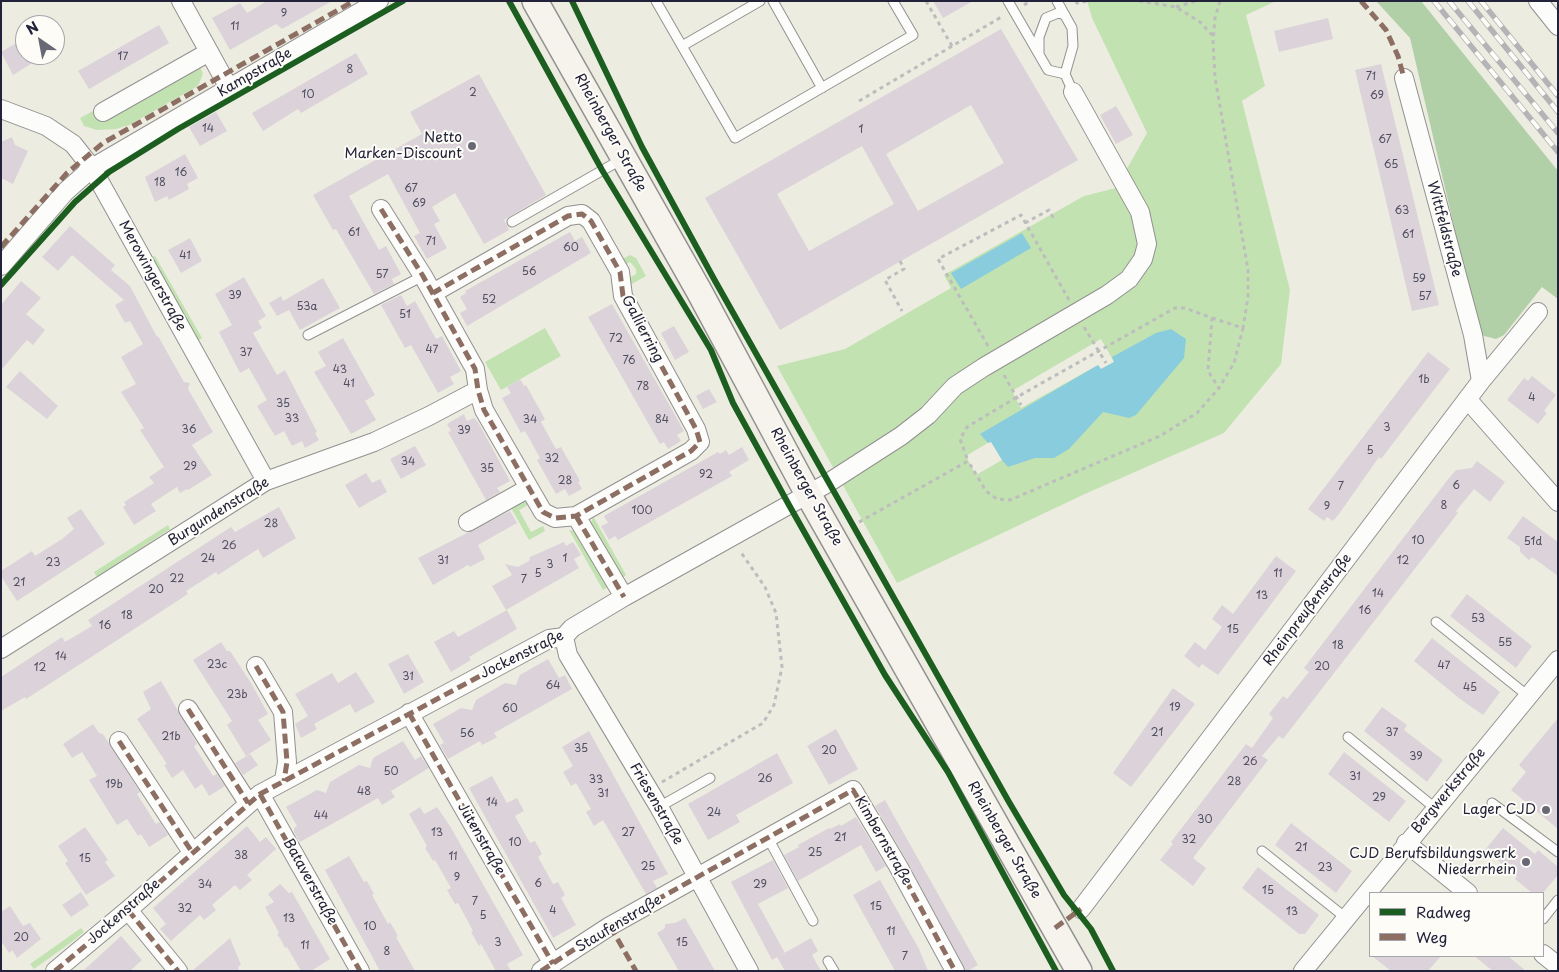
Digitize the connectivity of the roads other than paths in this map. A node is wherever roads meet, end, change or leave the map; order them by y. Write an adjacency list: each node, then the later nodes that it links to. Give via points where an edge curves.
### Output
1 (181, 1): 14 (street)
2 (379, 1): 18 (street, Kampstraße)
3 (535, 1): 23 (main road, Rheinberger Straße)
4 (656, 1): 13 (lane)
5 (760, 1): 13 (lane)
6 (773, 1): 19 (lane)
7 (893, 1): 19 (lane, via 912,35)
8 (1008, 1): 15 (lane)
9 (1057, 1): 11 (lane)
10 (1538, 1): 12 (street)
11 (1065, 15): 15 (lane, via 1058,13 1046,18 1039,37); 16 (lane, via 1074,36)
12 (1558, 26)
13 (682, 46): 19 (lane, via 735,138)
14 (209, 52): 18 (street); 22 (street)
15 (1039, 54): 16 (lane, via 1048,70)
16 (1065, 74): 20 (lane)
17 (1404, 78): 32 (street, Wittfeldstraße, via 1473,335)
18 (229, 88): 24 (street, Kampstraße)
19 (822, 88)
20 (1073, 92): 37 (street, Jockenstraße, via 1140,212 1146,244 1142,259 1129,279 955,386 928,415 892,443)
21 (1, 109): 24 (street, Merowingerstraße, via 46,126 73,144)
22 (103, 112)
23 (624, 158): 26 (lane); 37 (main road, Rheinberger Straße)
24 (92, 168): 27 (street, Kampstraße, via 66,192); 35 (street, Merowingerstraße)
25 (381, 209): 28 (street, Gallierring)
26 (512, 222)
27 (1, 266)
28 (422, 276): 29 (street, Gallierring); 31 (lane)
29 (433, 293): 33 (street, Gallierring, via 475,369); 39 (street, Gallierring, via 568,216 582,214 590,221 620,272 623,296 696,429 700,442 691,451)
30 (1538, 312): 32 (street, Rheinpreußenstraße)
31 (308, 336)
32 (1481, 381): 34 (street, Rheinpreußenstraße)
33 (478, 390): 35 (street, Burgundenstraße, via 374,442); 36 (street, Gallierring, via 484,410)
34 (1468, 400): 38 (street); 66 (street, Rheinpreußenstraße)
35 (266, 481): 44 (street, Burgundenstraße)
36 (529, 488): 39 (street, Gallierring, via 543,512 555,518); 40 (street)
37 (808, 494): 41 (street, Jockenstraße); 81 (main road, Rheinberger Straße)
38 (1557, 498)
39 (576, 516): 41 (street)
40 (468, 522)
41 (624, 597): 43 (street, Jockenstraße, via 572,628)
42 (1436, 622): 47 (lane)
43 (564, 637): 49 (street, Jockenstraße, via 549,639); 56 (street, Friesenstraße, via 568,655)
44 (1, 649)
45 (1558, 660): 47 (street, Bergwerkstraße)
46 (256, 666): 53 (street, via 283,712 287,762)
47 (1528, 696): 57 (street, Bergwerkstraße)
48 (188, 709): 54 (street)
49 (409, 713): 53 (street, Jockenstraße); 74 (street, Jütenstraße)
50 (1348, 737): 57 (lane)
51 (119, 741): 61 (street)
52 (710, 778): 56 (lane)
53 (284, 781): 54 (street, Jockenstraße)
54 (254, 798): 61 (street, Jockenstraße); 77 (street, Bataverstraße)
55 (1492, 803): 62 (lane)
56 (659, 807): 63 (street, Friesenstraße)
57 (1435, 808): 59 (street, Bergwerkstraße)
58 (768, 838): 63 (street, Kimbernstraße); 70 (lane); 80 (street, Kimbernstraße, via 853,790)
59 (1406, 843): 64 (street); 68 (street, Bergwerkstraße)
60 (1262, 851): 68 (lane)
61 (192, 852): 67 (street, Jockenstraße)
62 (1558, 852)
63 (698, 878): 74 (street, Staufenstraße, via 610,926); 78 (street, Friesenstraße)
64 (1467, 892)
65 (1558, 900): 69 (lane)
66 (1081, 909)
67 (128, 910): 75 (street, Jockenstraße); 76 (street)
68 (1346, 918): 82 (street, Bergwerkstraße)
69 (1544, 918)
70 (813, 921)
71 (1544, 955): 73 (street)
72 (828, 961): 79 (lane)
73 (1558, 966)
74 (547, 967)
75 (55, 971)
76 (178, 971)
77 (360, 971)
78 (750, 971)
79 (834, 971)
80 (955, 971)
81 (1079, 971)
82 (1303, 971)

